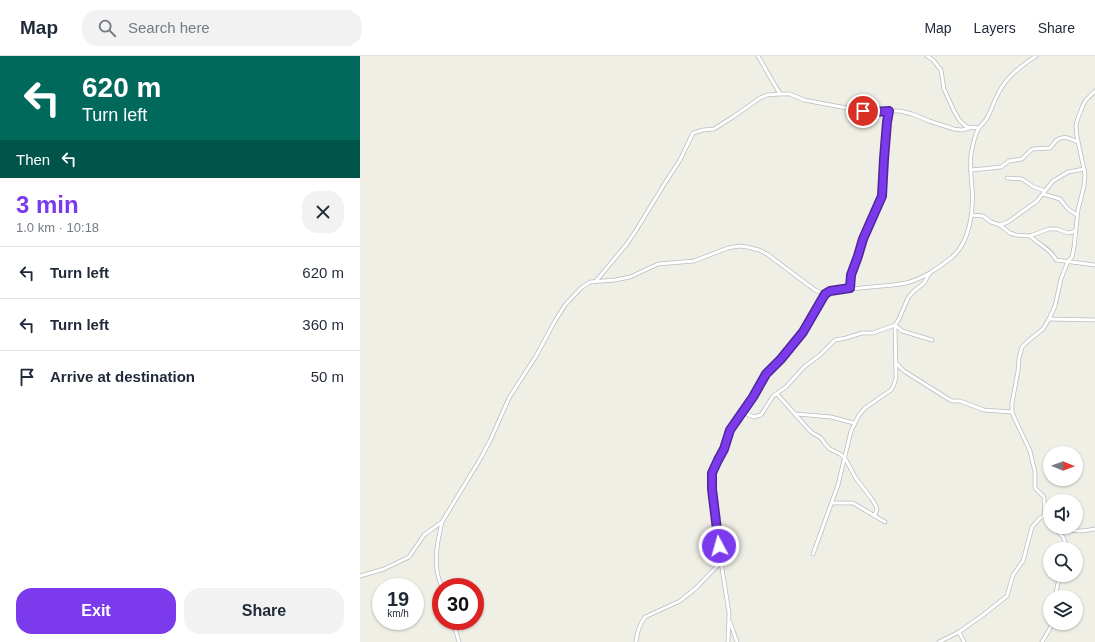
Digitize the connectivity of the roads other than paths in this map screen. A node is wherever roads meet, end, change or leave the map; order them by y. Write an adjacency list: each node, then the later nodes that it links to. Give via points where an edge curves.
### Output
1 (758, 56): 5 (street)
2 (927, 56): 7 (street, via 941,70 944,89 954,111 963,124)
3 (1036, 56): 8 (street, via 1006,80 988,116)
4 (1095, 92): 9 (street, via 1086,100 1078,118)
5 (780, 94): 6 (street, via 790,94 804,100 863,111); 22 (street, via 760,98 714,129 694,133 635,232)
6 (889, 111): 7 (street, via 912,114 954,129); 23 (street, via 882,196 863,239 851,275)
7 (970, 128): 8 (street)
8 (978, 128): 11 (street)
9 (1078, 142): 10 (street); 11 (street, via 1062,137 1050,148 1033,149 1022,159 1009,161 1001,167)
10 (1084, 169): 13 (street, via 1065,174 1053,181); 15 (street, via 1084,186)
11 (970, 170): 14 (street)
12 (1007, 178): 13 (street, via 1022,179)
13 (1044, 192): 15 (street, via 1060,199); 16 (street, via 1034,203)
14 (971, 215): 16 (street, via 983,216); 21 (street, via 967,236 958,252)
15 (1077, 215): 17 (street)
16 (1000, 225): 18 (street, via 1014,235)
17 (1076, 230): 18 (street, via 1068,233 1049,229); 19 (street, via 1072,257)
18 (1030, 236): 19 (street, via 1052,253 1056,260)
19 (1068, 261): 20 (street); 25 (street)
20 (1095, 265)
21 (929, 274): 23 (street, via 893,285); 27 (street, via 924,283 908,298)
22 (596, 281): 24 (street, via 624,279 658,264 694,261 739,246 759,250 815,290); 40 (street, via 586,284 565,305 509,398 490,441)
23 (850, 288): 24 (street)
24 (825, 294): 31 (street, via 803,332 766,374)
25 (1049, 319): 26 (street); 32 (street, via 1043,329 1022,347)
26 (1095, 320)
27 (895, 325): 28 (street, via 902,331); 29 (street); 30 (street, via 873,333 835,340)
28 (932, 340)
29 (896, 363): 32 (street, via 904,371 950,400 960,400 985,410); 34 (street, via 894,387 865,408)
30 (777, 394): 31 (street, via 760,416 754,417); 33 (street)
31 (742, 412): 45 (street, via 730,430 712,473)
32 (1012, 412): 36 (street, via 1030,451 1035,472 1035,488)
33 (796, 414): 34 (street, via 831,417); 35 (street, via 826,446)
34 (854, 423): 35 (street)
35 (844, 458): 37 (street); 38 (street, via 876,506)
36 (1043, 496)
37 (832, 503): 38 (street, via 853,503); 44 (street)
38 (874, 516): 41 (street)
39 (1043, 516): 51 (street, via 1032,527 1023,561 1013,575 1007,596)
40 (442, 522): 46 (street, via 424,535 409,557 384,569); 47 (street, via 436,551)
41 (885, 522)
42 (1095, 529): 43 (street)
43 (1083, 531)
44 (814, 554)
45 (721, 562): 48 (street); 53 (street, via 680,601 645,617 638,630)
46 (360, 576)
47 (438, 578)
48 (729, 618): 54 (street); 55 (street)
49 (456, 630): 52 (street)
50 (1049, 630): 58 (street)
51 (959, 632): 56 (street); 57 (street)
52 (459, 642)
53 (636, 642)
54 (728, 642)
55 (737, 642)
56 (939, 642)
57 (964, 642)
58 (1042, 642)

